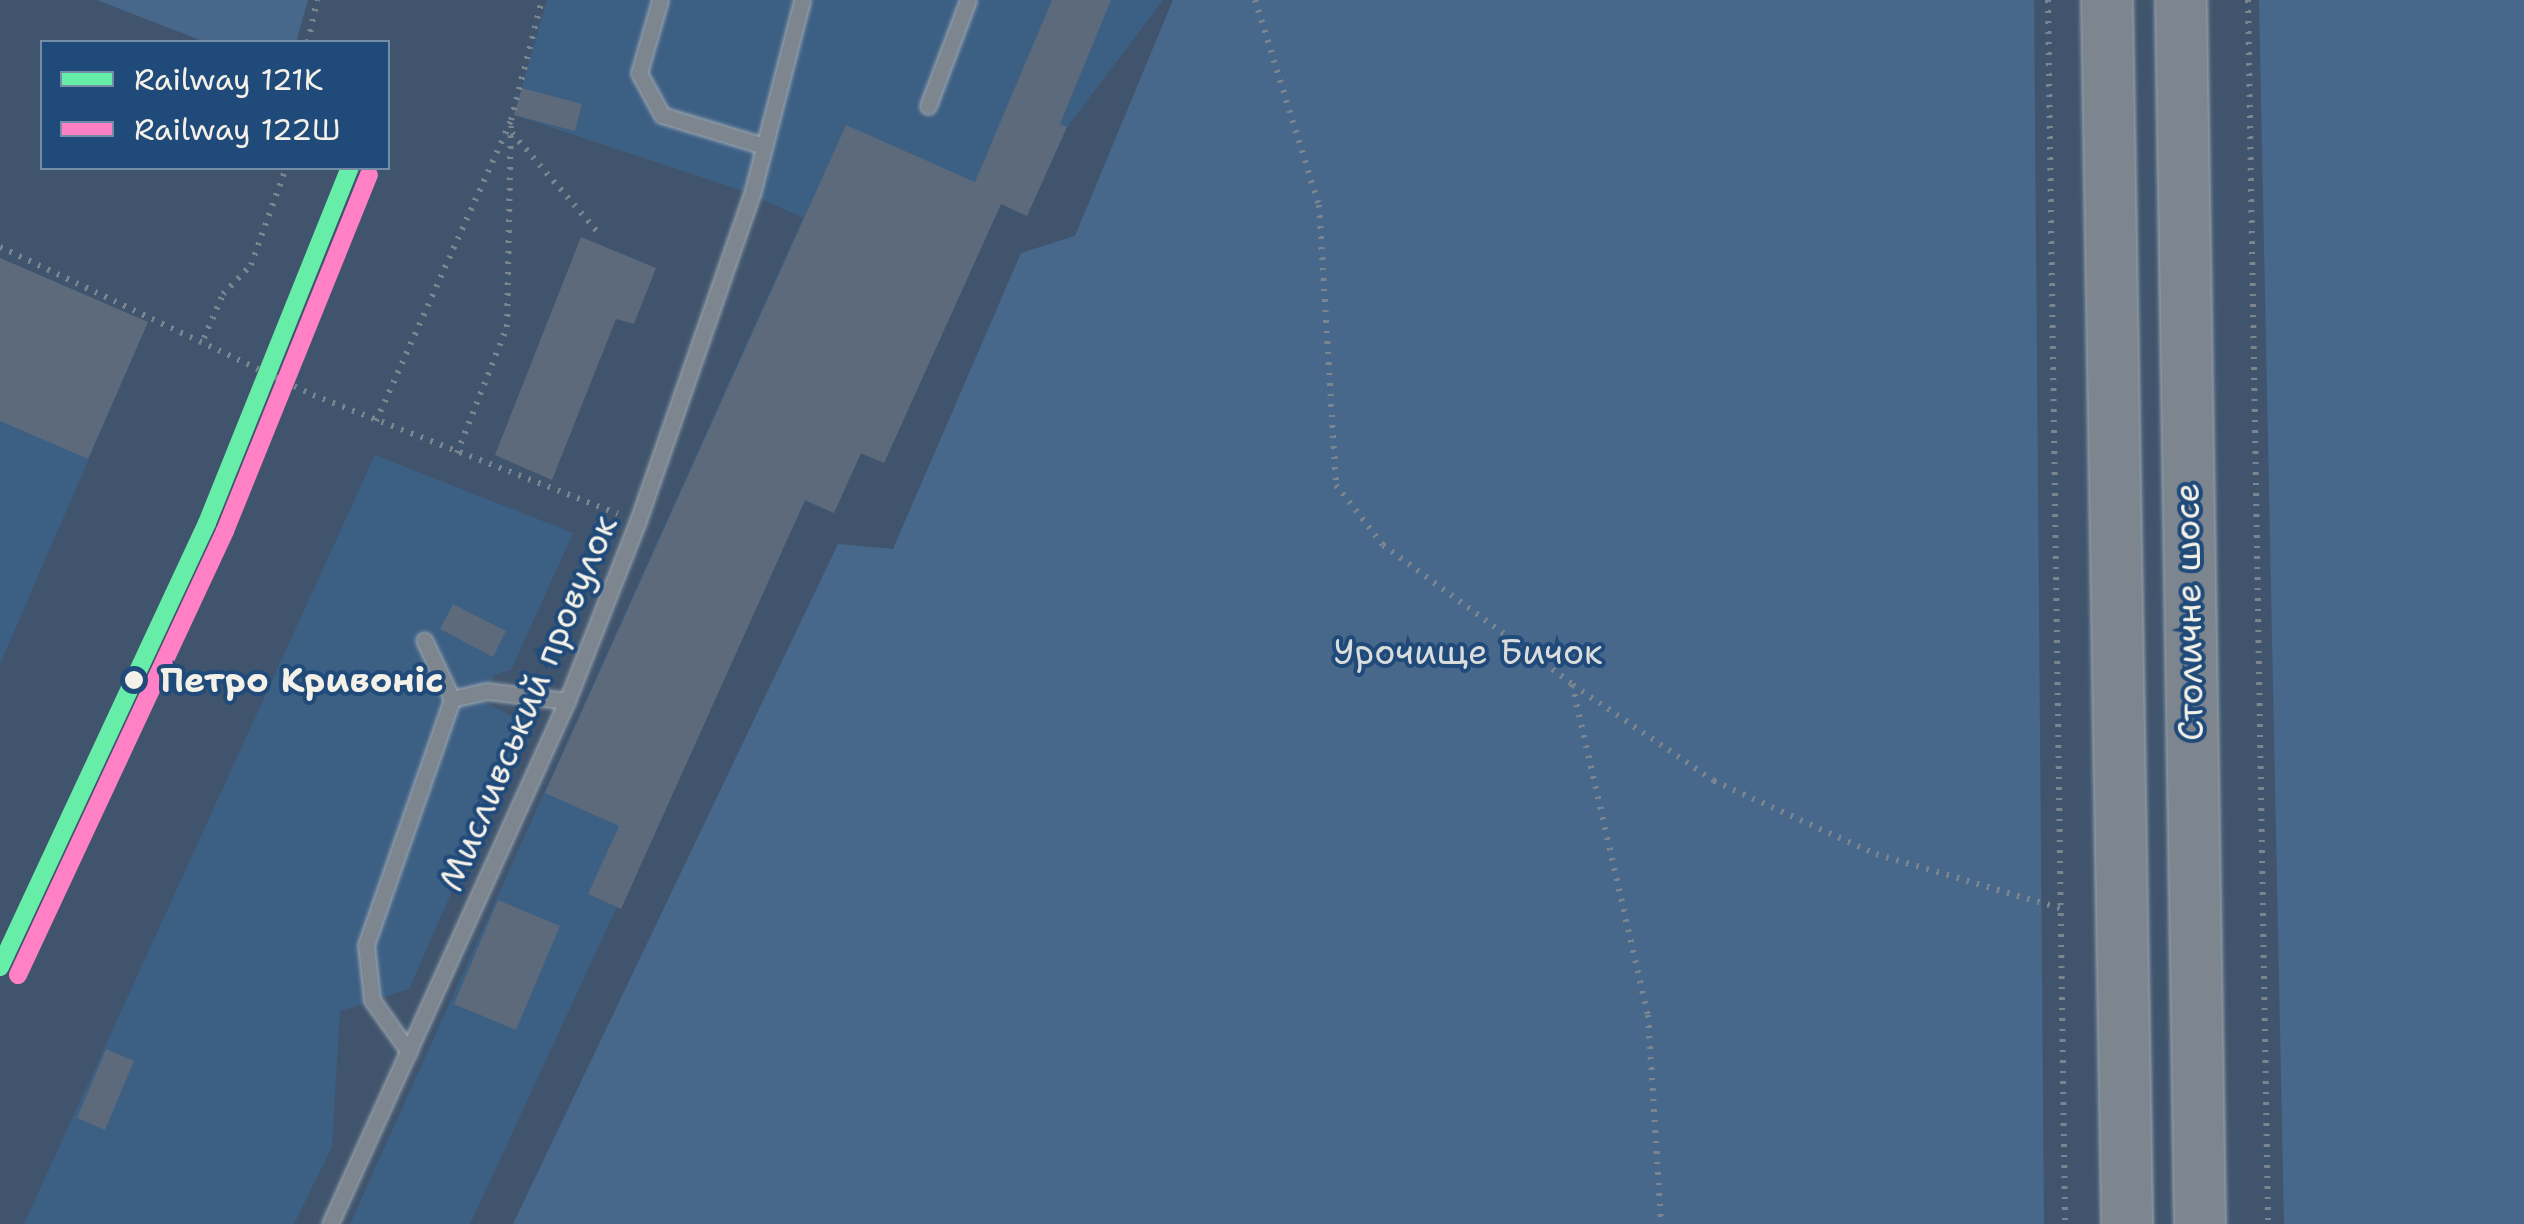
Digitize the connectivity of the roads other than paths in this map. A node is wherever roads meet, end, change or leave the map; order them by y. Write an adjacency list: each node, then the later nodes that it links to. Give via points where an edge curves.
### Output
1 (660, 0): 7 (lane, via 639,73 662,115)
2 (802, 0): 7 (lane, Мисливський провулок)
3 (968, 0): 6 (lane)
4 (2107, 0): 13 (highway, Столичне шосе)
5 (2181, 0): 14 (highway, Столичне шосе)
6 (928, 106)
7 (764, 146): 10 (lane, Мисливський провулок, via 638,521)
8 (424, 640): 9 (lane)
9 (452, 699): 10 (lane, via 487,691); 11 (lane, via 366,945 372,1000)
10 (568, 701): 11 (lane, Мисливський провулок)
11 (409, 1052): 12 (lane, Мисливський провулок)
12 (330, 1224)
13 (2127, 1224)
14 (2200, 1224)

